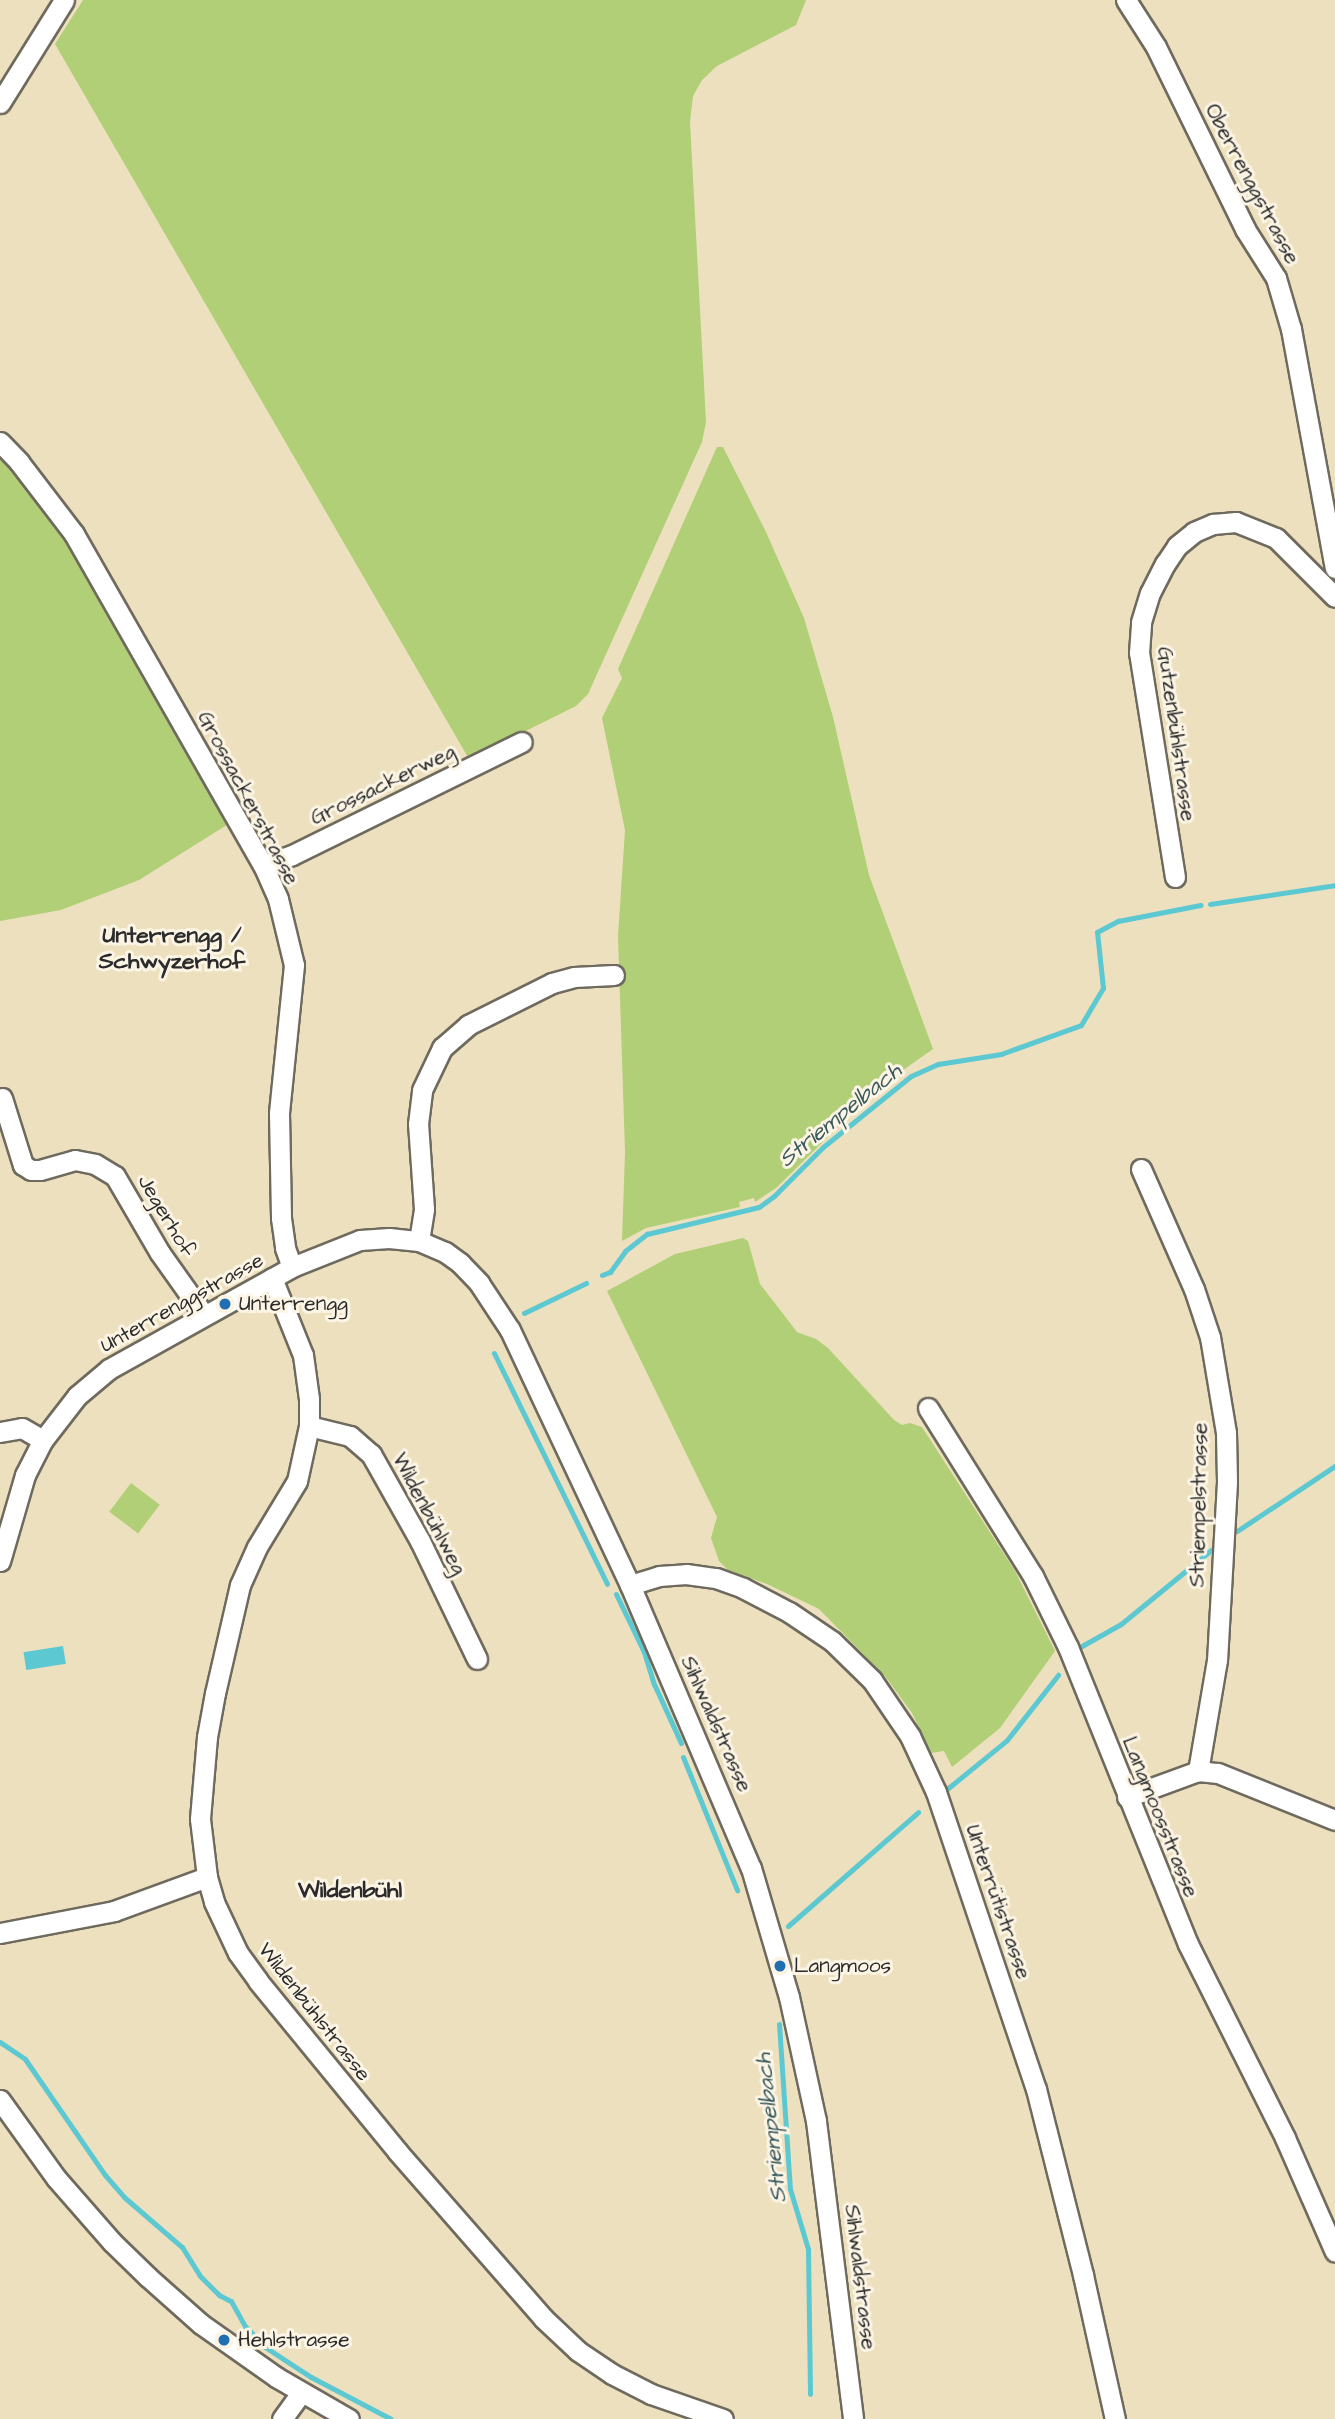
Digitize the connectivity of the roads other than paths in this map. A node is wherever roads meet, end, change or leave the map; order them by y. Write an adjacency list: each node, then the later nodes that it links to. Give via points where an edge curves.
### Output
1 (64, 0): 3 (street)
2 (1126, 0): 5 (street, Oberrenggstrasse, via 1156,47 1245,229 1276,278 1291,329)
3 (0, 103)
4 (0, 442): 8 (street, Grossackerstrasse, via 74,534)
5 (1335, 568)
6 (1335, 597): 9 (street, Gutzenbühlstrasse, via 1276,538 1236,522 1194,532 1165,564 1141,622 1139,653)
7 (522, 742): 8 (street, Grossackerweg)
8 (263, 865): 14 (street, Grossackerstrasse, via 278,899 294,965 279,1113 281,1218)
9 (1175, 877)
10 (614, 975): 13 (street, via 573,977 543,987 468,1024 442,1048 422,1090 418,1124 424,1209)
11 (2, 1098): 16 (street, Jegerhof, via 23,1165 40,1170 75,1160 96,1164 115,1176 160,1253)
12 (1141, 1169): 24 (street, Striempelstrasse, via 1195,1289 1210,1337 1226,1433 1217,1660)
13 (419, 1241): 14 (street, Sihlwaldstrasse, via 360,1240); 22 (street, Sihlwaldstrasse, via 460,1263 510,1330)
14 (292, 1267): 15 (street, Unterrenggstrasse)
15 (272, 1278): 16 (street, Unterrenggstrasse); 18 (street, Wildenbühlstrasse, via 303,1355)
16 (204, 1315): 20 (street, Unterrenggstrasse, via 109,1369 77,1396)
17 (928, 1408): 25 (street, Langmoosstrasse, via 1033,1576 1069,1647)
18 (309, 1426): 23 (street, Wildenbühlweg, via 350,1436 371,1454 420,1541); 27 (street, Wildenbühlstrasse, via 297,1481 257,1547 231,1621 203,1770 200,1819)
19 (0, 1432): 20 (street, via 22,1428)
20 (43, 1440): 21 (street, Unterrenggstrasse, via 25,1475)
21 (0, 1561)
22 (630, 1585): 36 (street, Sihlwaldstrasse, via 739,1835 786,1987 816,2121); 37 (street, Unterrütistrasse, via 673,1575 716,1578 789,1612 832,1641 872,1680 910,1736 936,1792 1036,2089)
23 (477, 1659)
24 (1198, 1771): 25 (street); 26 (street, via 1218,1773)
25 (1126, 1797): 30 (street, Langmoosstrasse, via 1188,1944 1285,2138)
26 (1335, 1820)
27 (207, 1877): 28 (street, via 114,1911); 32 (street, Wildenbühlstrasse, via 223,1925 258,1981 397,2151 543,2318 578,2351 612,2374)
28 (0, 1933)
29 (0, 2100): 31 (street, via 56,2178 111,2242 201,2323)
30 (1335, 2252)
31 (301, 2393): 33 (street); 34 (street)
32 (701, 2416): 35 (street, Wildenbühlstrasse)
33 (282, 2419)
34 (349, 2419)
35 (723, 2419)
36 (853, 2419)
37 (1115, 2419)

